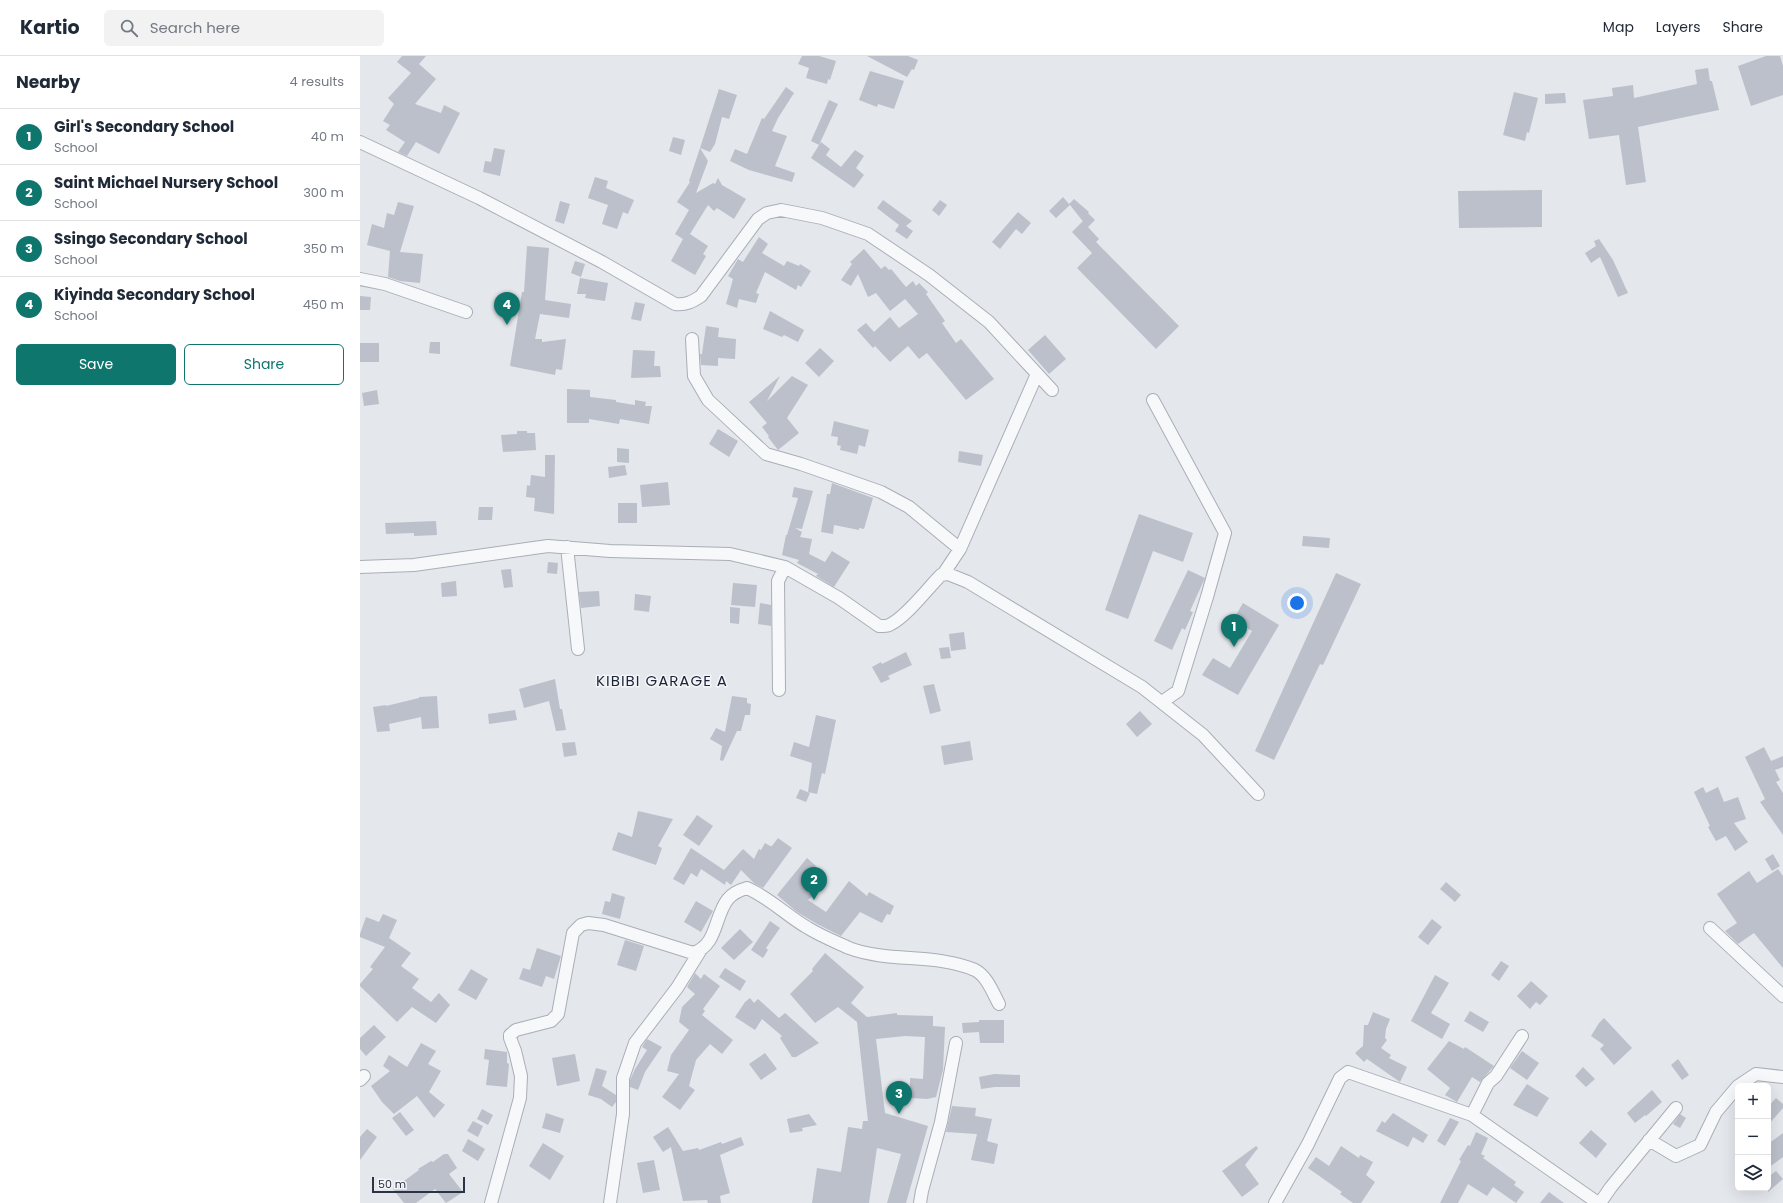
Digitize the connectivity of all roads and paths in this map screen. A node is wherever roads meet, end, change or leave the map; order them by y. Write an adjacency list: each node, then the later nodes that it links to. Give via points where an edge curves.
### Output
1 (360, 142): 5 (street, via 479,198 602,262 675,304 690,303 701,296 758,219 767,212 781,210 822,218 868,234 929,275 989,322)
2 (360, 279): 3 (street, via 385,284)
3 (466, 312)
4 (692, 340): 9 (street, via 694,376 708,400 766,454 880,492 909,507)
5 (1037, 374): 6 (street); 9 (street)
6 (1052, 390)
7 (1153, 400): 15 (street, via 1225,533 1178,691)
8 (567, 548): 10 (street, via 548,546 414,565); 11 (street, via 730,554); 13 (street)
9 (960, 549): 12 (street)
10 (360, 567)
11 (786, 567): 12 (street, via 839,598 879,626 892,624); 14 (street, via 778,582)
12 (944, 573): 15 (street, via 968,582 1106,664)
13 (578, 649)
14 (779, 690)
15 (1162, 702): 16 (street, via 1204,735)
16 (1258, 794)
17 (1710, 928): 19 (street)
18 (700, 951): 20 (street, via 708,944 728,899 747,888 808,928 850,948 880,956 952,963 976,971 987,982); 29 (street, via 684,951 604,925 588,923 573,933 558,1014 551,1021 516,1030 510,1035 521,1076 520,1098); 30 (street, via 677,988 634,1043 623,1078 623,1114)
19 (1783, 996)
20 (999, 1004)
21 (1522, 1036): 27 (street, via 1496,1076 1488,1083)
22 (956, 1043): 31 (street, via 941,1122)
23 (1783, 1077): 24 (street, via 1756,1074)
24 (1742, 1083)
25 (1735, 1090): 28 (street, via 1716,1112 1700,1145 1676,1156)
26 (1676, 1108): 28 (street)
27 (1472, 1116): 32 (street, via 1348,1072 1340,1078 1308,1144); 33 (street)
28 (1649, 1140): 33 (street)
29 (491, 1203)
30 (610, 1203)
31 (920, 1203)
32 (1275, 1203)
33 (1599, 1203)

